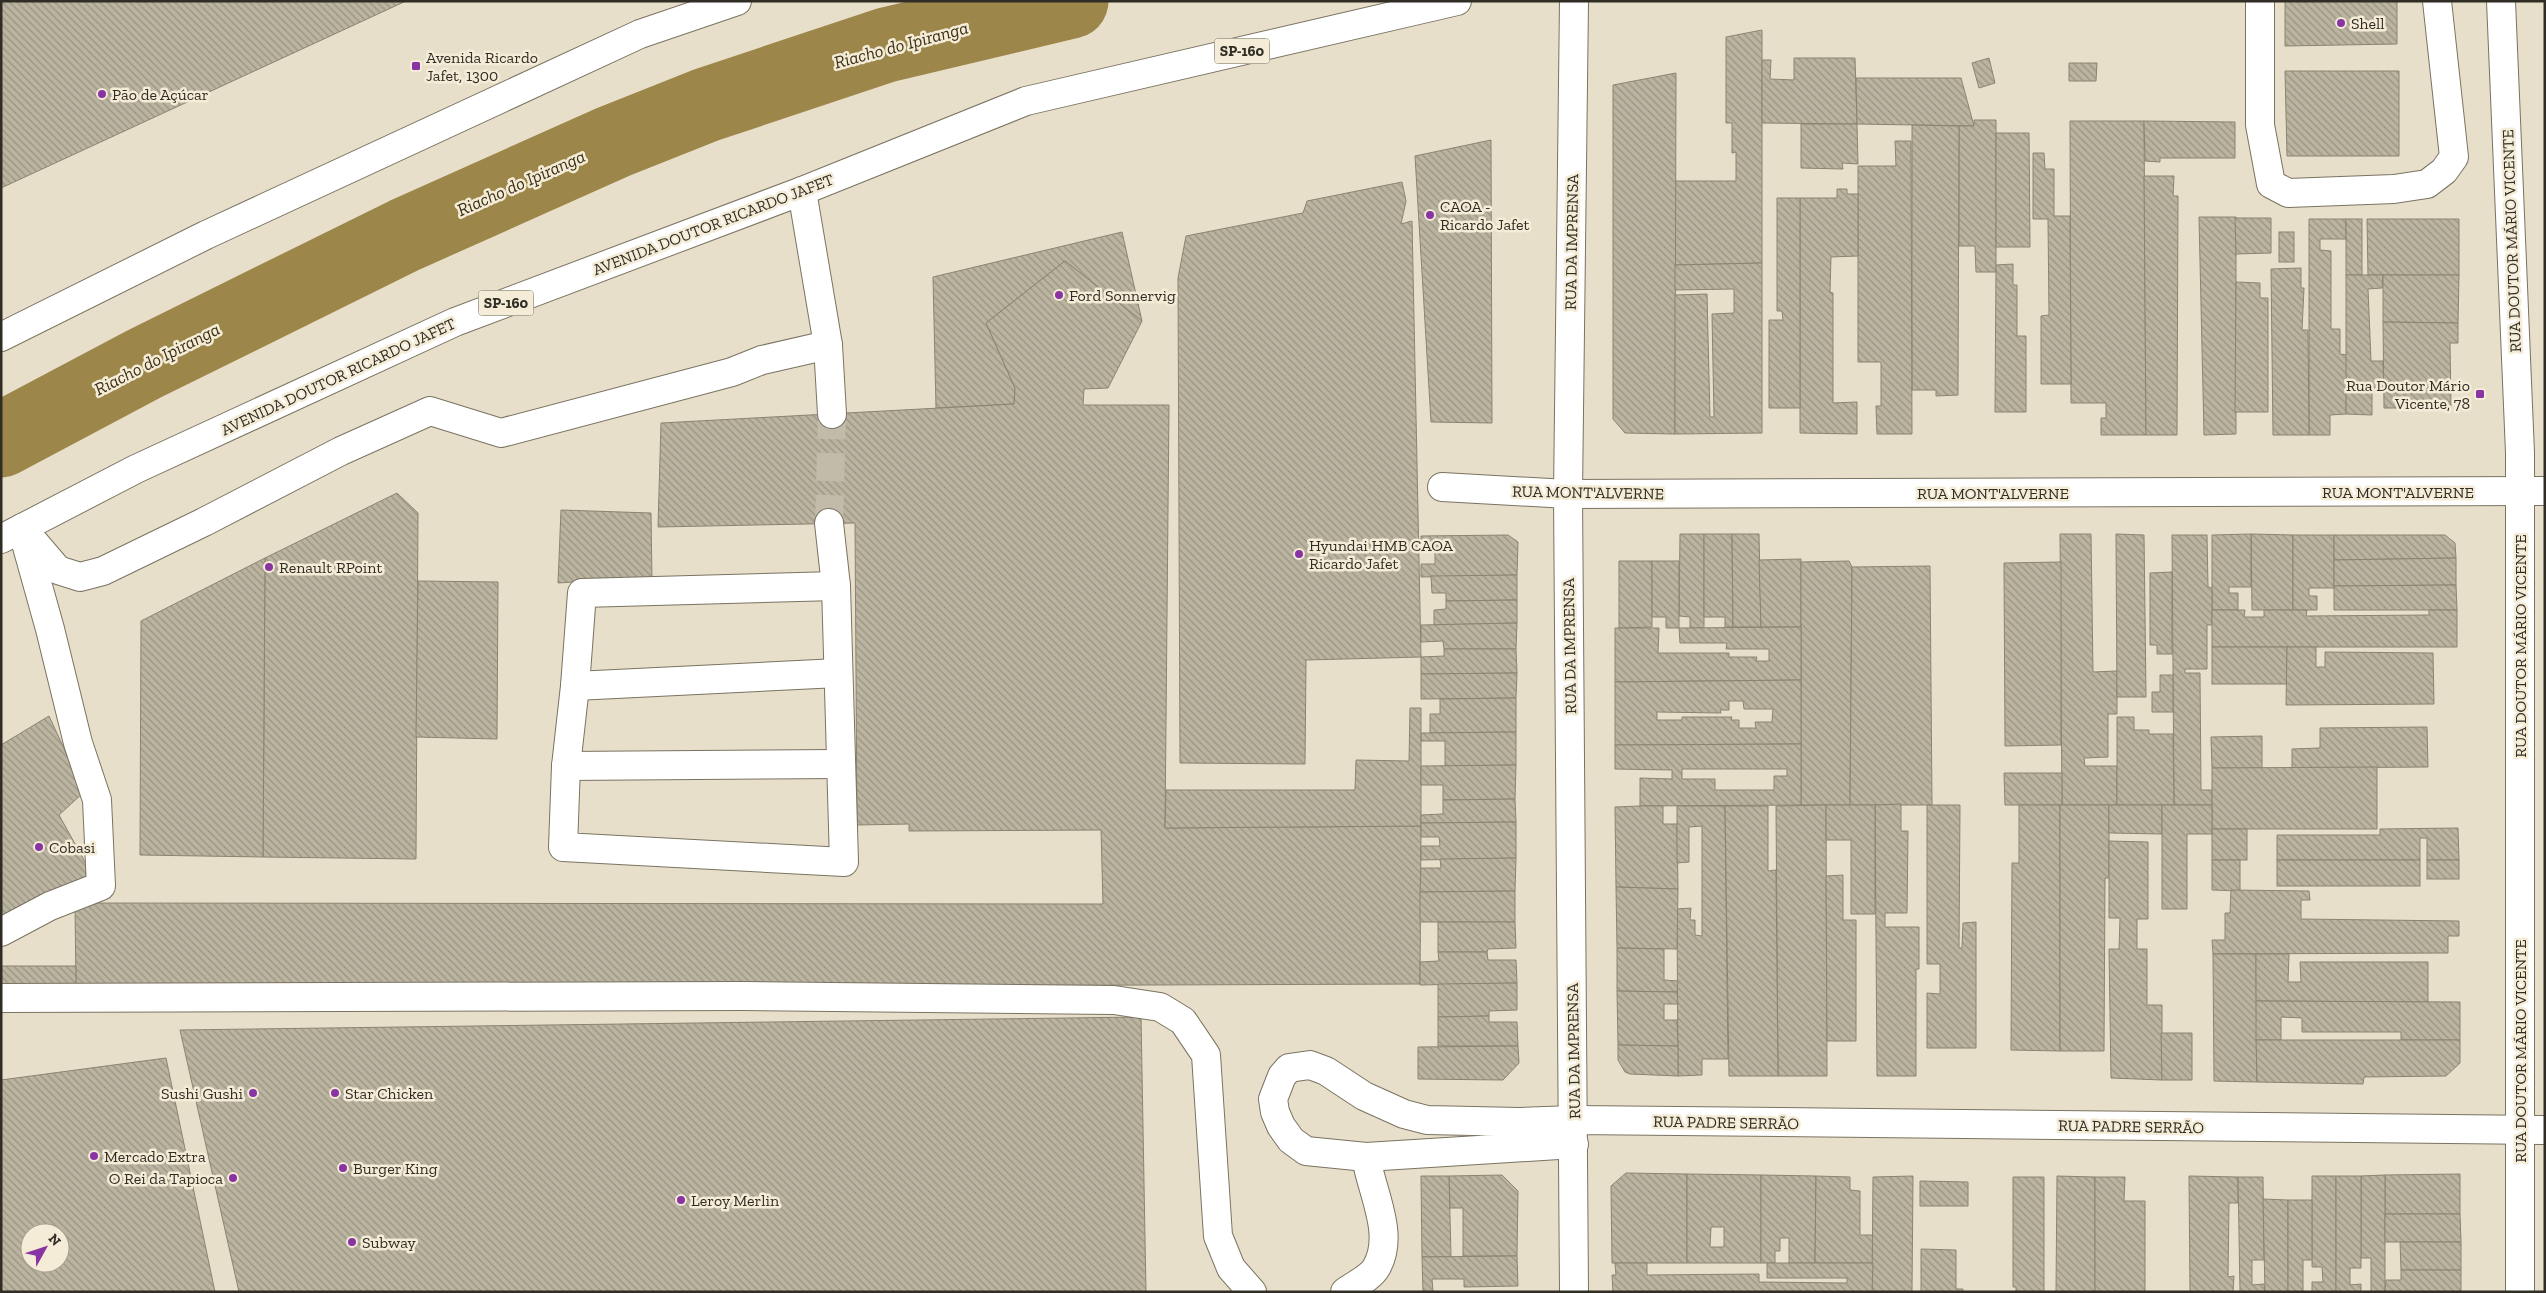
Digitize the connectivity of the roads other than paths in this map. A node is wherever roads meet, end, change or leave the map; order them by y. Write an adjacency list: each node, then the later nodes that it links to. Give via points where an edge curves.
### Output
1 (737, 1): 8 (street, via 640,34 206,235)
2 (1457, 1): 7 (street, AVENIDA DOUTOR RICARDO JAFET / SP-160, via 1026,101)
3 (1574, 1): 13 (street, RUA DA IMPRENSA)
4 (2260, 1): 5 (street, via 2260,126 2271,184 2288,192 2394,189 2427,184 2444,171 2454,157)
5 (2437, 1)
6 (2501, 1): 12 (street, RUA DOUTOR MÁRIO VICENTE)
7 (802, 190): 9 (street); 15 (street, AVENIDA DOUTOR RICARDO JAFET / SP-160, via 455,322 136,469)
8 (1, 337)
9 (828, 345): 10 (street); 15 (street, via 762,360 732,372 501,433 430,411 341,451 103,571 80,578 58,570)
10 (832, 414)
11 (1442, 487): 13 (street, RUA MONT'ALVERNE)
12 (2532, 491): 13 (street, RUA MONT'ALVERNE); 23 (street, RUA DOUTOR MÁRIO VICENTE)
13 (1568, 494): 24 (street, RUA DA IMPRENSA)
14 (829, 523): 16 (street)
15 (12, 534): 21 (street, via 50,629 78,743 97,800 102,886 50,906)
16 (836, 586): 17 (street); 18 (street, via 582,593)
17 (838, 673): 18 (street); 19 (street)
18 (575, 686): 20 (street)
19 (841, 764): 20 (street); 20 (street, via 844,862 563,847)
20 (566, 766)
21 (1, 932)
22 (1, 998): 26 (street, via 740,996 1114,1000 1160,1007 1183,1020 1206,1055 1218,1236 1231,1268)
23 (2533, 1130): 24 (street, RUA PADRE SERRÃO); 29 (street, RUA DOUTOR MÁRIO VICENTE)
24 (1574, 1132): 25 (street, RUA PADRE SERRÃO); 25 (street, RUA PADRE SERRÃO, via 1519,1122 1427,1120 1404,1114 1364,1096 1326,1070 1310,1065 1289,1068 1272,1099 1281,1126 1291,1140 1306,1151); 28 (street, RUA DA IMPRENSA)
25 (1366, 1157): 27 (street, via 1382,1213 1383,1242 1376,1269)
26 (1252, 1292)
27 (1345, 1292)
28 (1574, 1292)
29 (2520, 1292)

